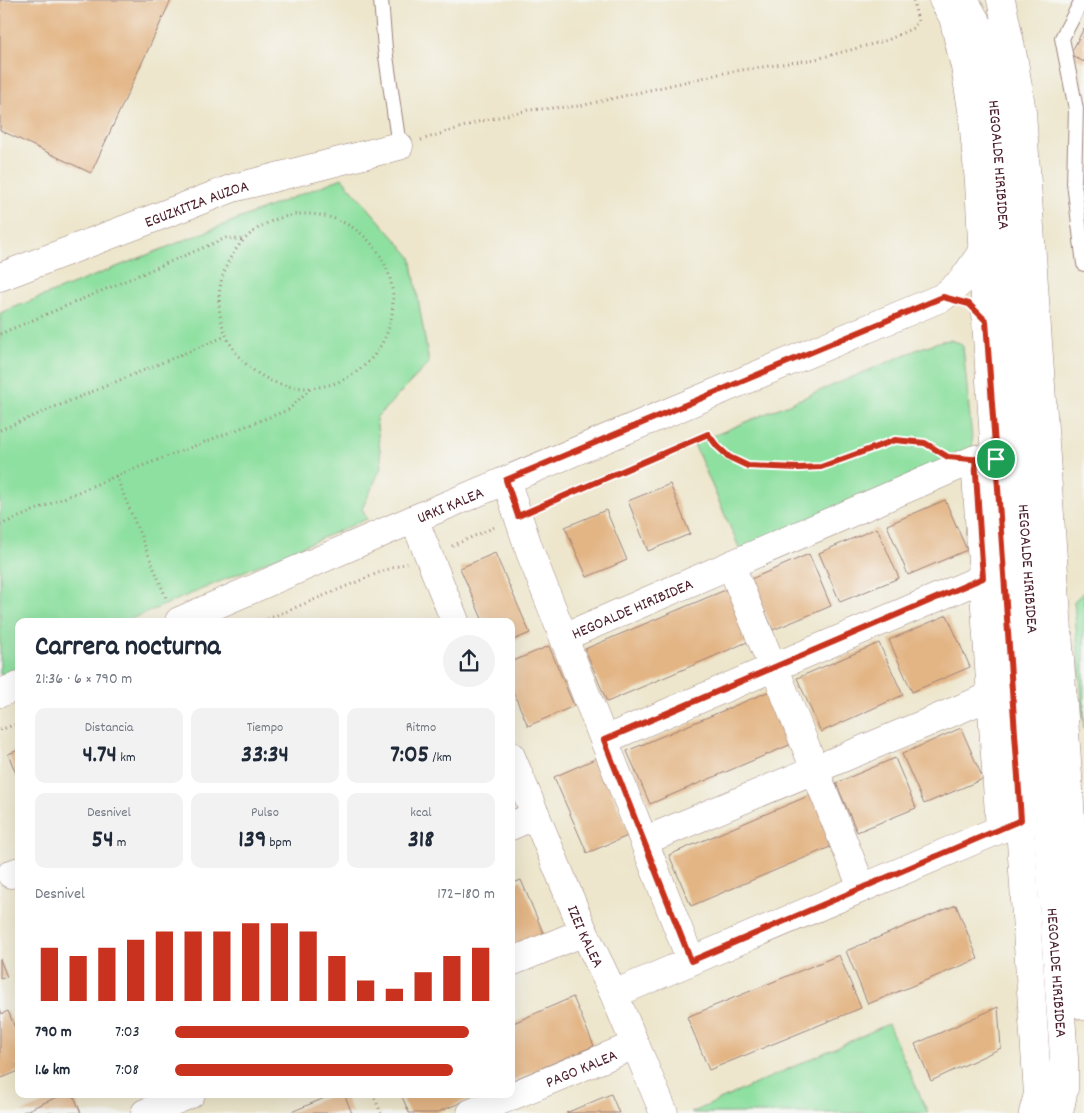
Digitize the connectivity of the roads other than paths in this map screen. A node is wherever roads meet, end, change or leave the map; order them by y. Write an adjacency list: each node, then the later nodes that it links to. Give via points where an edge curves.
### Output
1 (382, 0): 6 (lane, via 385,49)
2 (943, 0): 7 (street, via 953,18 966,67 979,182)
3 (964, 0): 44 (street, HEGOALDE HIRIBIDEA, via 981,30 994,90 1000,156 1064,1058 1064,1089)
4 (1001, 0): 35 (street, via 1022,112)
5 (1082, 0): 8 (lane, via 1062,38 1076,110 1074,183)
6 (399, 146): 9 (street, EGUZKITZA AUZOA, via 233,188)
7 (982, 252): 10 (street, URKI KALEA, via 962,281); 11 (street)
8 (1084, 264)
9 (0, 276)
10 (943, 297): 11 (street, via 969,304); 12 (street, URKI KALEA)
11 (986, 321): 28 (street)
12 (506, 480): 13 (street, URKI KALEA); 18 (street, HEGOALDE HIRIBIDEA)
13 (414, 519): 16 (street, URKI KALEA); 17 (street)
14 (983, 578): 18 (street, HEGOALDE HIRIBIDEA, via 975,459); 19 (street); 22 (street)
15 (737, 580): 19 (street)
16 (174, 612)
17 (454, 618)
18 (564, 637): 23 (street, HEGOALDE HIRIBIDEA)
19 (776, 673): 23 (street); 25 (street)
20 (15, 687): 21 (street)
21 (0, 693)
22 (991, 696): 25 (street); 28 (street)
23 (604, 740): 29 (street, HEGOALDE HIRIBIDEA)
24 (515, 765): 26 (street, IZEI KALEA)
25 (818, 776): 29 (street); 30 (street)
26 (536, 815): 27 (street); 31 (street, IZEI KALEA)
27 (515, 824)
28 (1010, 825): 30 (street); 43 (street, via 1038,1094)
29 (644, 841): 33 (street, HEGOALDE HIRIBIDEA)
30 (862, 888): 33 (street)
31 (584, 932): 32 (street); 34 (street, IZEI KALEA)
32 (515, 960)
33 (691, 961): 34 (street)
34 (614, 994): 36 (street, IZEI KALEA)
35 (1084, 1006)
36 (635, 1045): 37 (street, PAGO KALEA); 42 (street, IZEI KALEA)
37 (515, 1095)
38 (181, 1098): 40 (street)
39 (507, 1098): 41 (street, PAGO KALEA)
40 (145, 1113)
41 (471, 1113)
42 (664, 1113)
43 (1034, 1113)
44 (1059, 1113)

